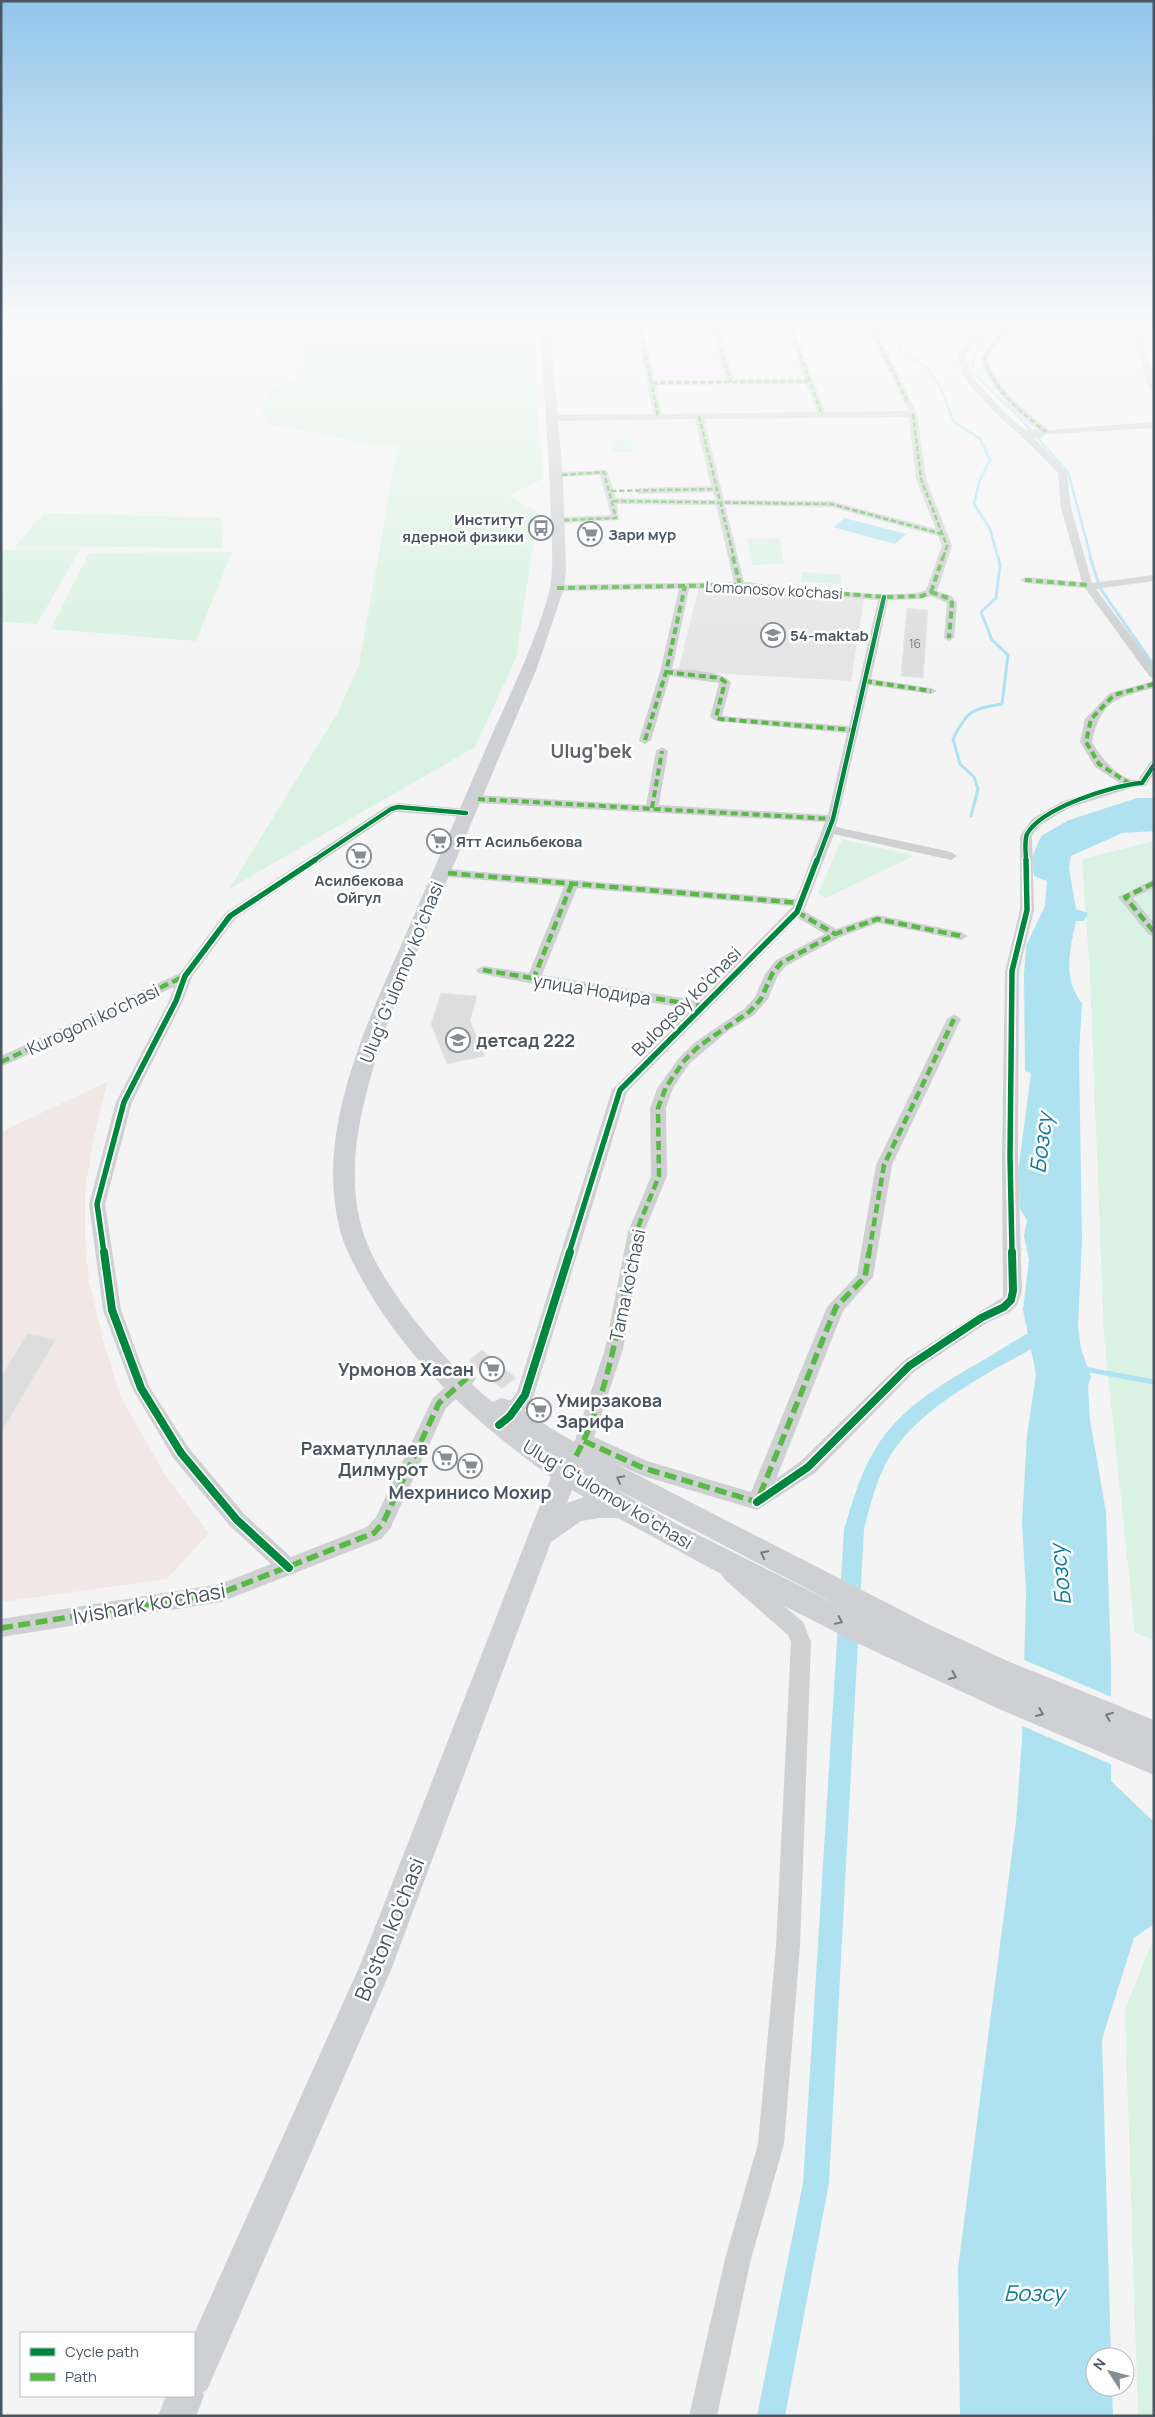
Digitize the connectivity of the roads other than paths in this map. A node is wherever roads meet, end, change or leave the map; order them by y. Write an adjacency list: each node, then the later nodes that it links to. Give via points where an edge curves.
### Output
1 (555, 437): 17 (main road, Ulugʻ Gʻulomov koʻchasi)
2 (557, 437): 6 (main road, Ulugʻ Gʻulomov koʻchasi)
3 (704, 437): 7 (street)
4 (917, 437): 11 (street, via 921,479)
5 (1028, 437): 15 (street, via 1062,472 1066,508)
6 (562, 475): 8 (street, via 604,472); 10 (main road, Ulugʻ Gʻulomov koʻchasi)
7 (717, 489): 8 (street); 9 (street)
8 (612, 496): 9 (street); 10 (street, via 616,518)
9 (720, 502): 11 (street, via 831,504); 14 (street)
10 (564, 520): 17 (main road, Ulugʻ Gʻulomov koʻchasi)
11 (942, 534): 18 (street, via 947,546)
12 (1154, 578): 15 (street)
13 (1025, 580): 15 (street)
14 (740, 585): 16 (street, Lomonosov ko'chasi); 19 (street, Lomonosov ko'chasi)
15 (1091, 585): 22 (street)
16 (685, 586): 17 (street, Lomonosov ko'chasi); 21 (street)
17 (560, 588): 31 (main road, Ulugʻ Gʻulomov koʻchasi)
18 (931, 592): 19 (street, Lomonosov ko'chasi, via 922,596); 20 (street, via 948,598 952,603)
19 (884, 597): 23 (street, Buloqsoy ko'chasi)
20 (949, 638)
21 (666, 672): 26 (street, via 724,680 716,717 720,720); 27 (street)
22 (1154, 675)
23 (865, 681): 25 (street); 26 (street, Buloqsoy ko'chasi)
24 (1154, 684): 30 (street, via 1114,695 1091,719 1086,742 1099,764)
25 (931, 691)
26 (853, 730): 33 (street, Buloqsoy ko'chasi)
27 (645, 740)
28 (662, 751): 32 (street)
29 (1154, 765): 30 (street, via 1142,782)
30 (1130, 784): 51 (street, via 1065,806 1036,822 1026,836 1027,910 1012,971 1011,1300 909,1366 808,1467)
31 (472, 806): 32 (street); 35 (main road, Ulugʻ Gʻulomov koʻchasi); 43 (street, via 391,809 230,916); 48 (main road, Ulugʻ Gʻulomov koʻchasi, via 381,1013 366,1056 354,1103 345,1180 345,1207 350,1228 366,1266 416,1342)
32 (652, 808): 33 (street)
33 (831, 824): 34 (street); 38 (street, Buloqsoy ko'chasi)
34 (951, 856)
35 (448, 873): 36 (street); 48 (main road, Ulugʻ Gʻulomov koʻchasi, via 374,1057 354,1152 354,1178 360,1226 380,1268)
36 (572, 883): 38 (street); 44 (street)
37 (1154, 883): 39 (street, via 1126,898)
38 (799, 907): 40 (street); 45 (street, Buloqsoy ko'chasi)
39 (1154, 932)
40 (836, 934): 41 (street, Tama ko'chasi, via 877,919); 50 (street, Tama ko'chasi, via 782,963 772,974 761,999 749,1012 698,1046 666,1087 658,1108 659,1176 636,1232 614,1349)
41 (962, 936)
42 (483, 970): 44 (street, улица Нодира)
43 (185, 976): 47 (street, Kurogoni ko'chasi); 55 (street, via 176,1001 124,1102 97,1204 112,1310 141,1388 181,1453 238,1520)
44 (533, 980): 45 (street, улица Нодира)
45 (702, 1006): 49 (street, Buloqsoy ko'chasi, via 620,1090 525,1396)
46 (954, 1019): 51 (street, via 884,1165 864,1277 836,1308)
47 (1, 1062)
48 (462, 1382): 49 (main road, Ulugʻ Gʻulomov koʻchasi); 55 (street, Ivishark ko'chasi, via 439,1403 380,1530)
49 (505, 1420): 50 (main road, Ulugʻ Gʻulomov koʻchasi)
50 (575, 1457): 51 (street, via 643,1468); 52 (main road, Ulugʻ Gʻulomov koʻchasi); 53 (main road, Bo'ston ko'chasi); 56 (main road, Ulugʻ Gʻulomov koʻchasi, one-way to 50)
51 (758, 1502)
52 (624, 1507): 53 (main road, via 600,1505 575,1510 555,1521); 54 (main road, Ulugʻ Gʻulomov koʻchasi)
53 (540, 1536): 61 (main road, Bo'ston ko'chasi, via 375,1970)
54 (712, 1556): 56 (main road, Ulugʻ Gʻulomov koʻchasi); 64 (street, via 796,1629 801,1642 788,1946 771,2144 738,2259)
55 (289, 1568): 57 (street, Ivishark ko'chasi, via 221,1593)
56 (802, 1588): 58 (main road)
57 (1, 1628)
58 (998, 1683): 59 (main road, one-way to 58); 60 (main road, one-way to 60)
59 (1154, 1734)
60 (1154, 1761)
61 (195, 2375)
62 (186, 2397): 63 (main road)
63 (176, 2416)
64 (703, 2416)

